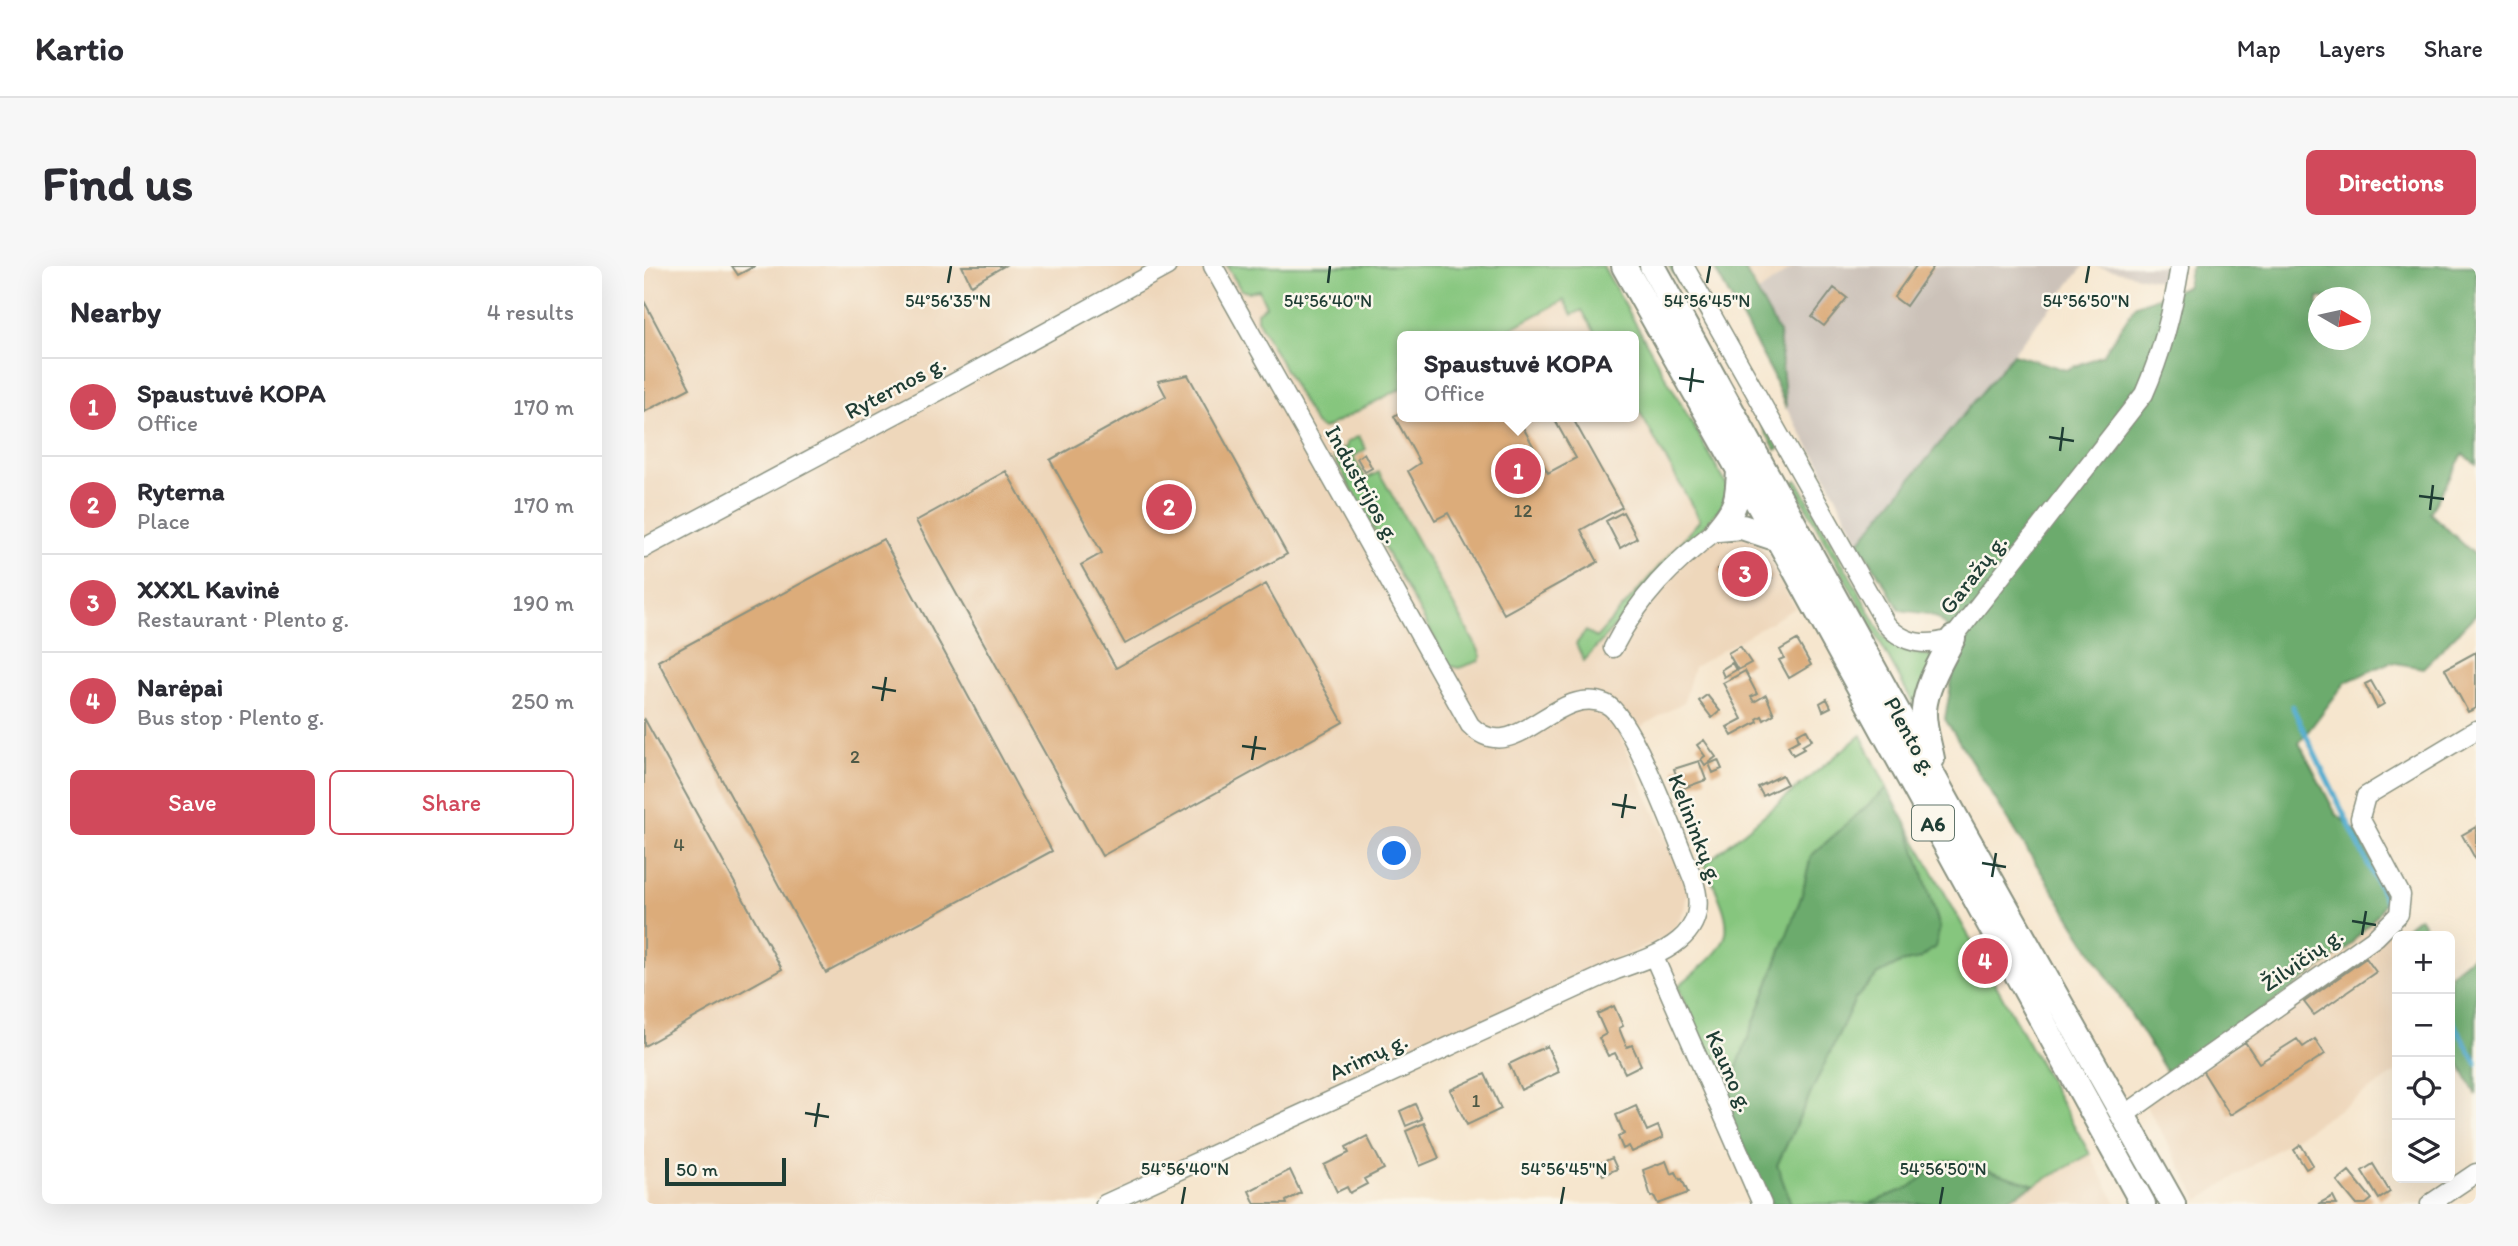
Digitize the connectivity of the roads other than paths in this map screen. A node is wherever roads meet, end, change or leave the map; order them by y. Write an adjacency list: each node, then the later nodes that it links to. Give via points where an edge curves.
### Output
1 (1167, 266): 10 (street, Ryternos g.)
2 (1213, 266): 13 (street, Industrijos g., via 1470,725 1485,738 1503,739 1583,700)
3 (1624, 266): 7 (highway, Plento g. / A6)
4 (1652, 266): 15 (highway, Plento g. / A6)
5 (1684, 266): 11 (street, Garažų g., via 1886,624 1916,643 1938,644)
6 (2180, 266): 11 (street, Garažų g., via 2165,334 2144,394)
7 (1738, 469): 8 (highway, via 1733,512); 9 (highway, Plento g. / A6)
8 (1718, 530): 9 (highway, via 1742,527); 12 (street, via 1646,595)
9 (1778, 540): 21 (highway, Plento g. / A6)
10 (644, 548)
11 (1954, 638): 15 (highway, via 1924,710)
12 (1613, 648)
13 (1613, 707): 16 (street, Kelininkų g., via 1637,746 1699,896 1688,933)
14 (2476, 730): 17 (street, Žilvičių g., via 2366,796 2360,818 2401,895 2399,914 2376,937)
15 (1939, 787): 17 (highway, Plento g. / A6)
16 (1654, 957): 19 (street, Arimų g.); 20 (street, Kauno g.)
17 (2123, 1116): 22 (highway, Plento g. / A6)
18 (2476, 1173): 23 (street)
19 (1105, 1204)
20 (1762, 1204)
21 (2143, 1204)
22 (2172, 1204)
23 (2430, 1204)

